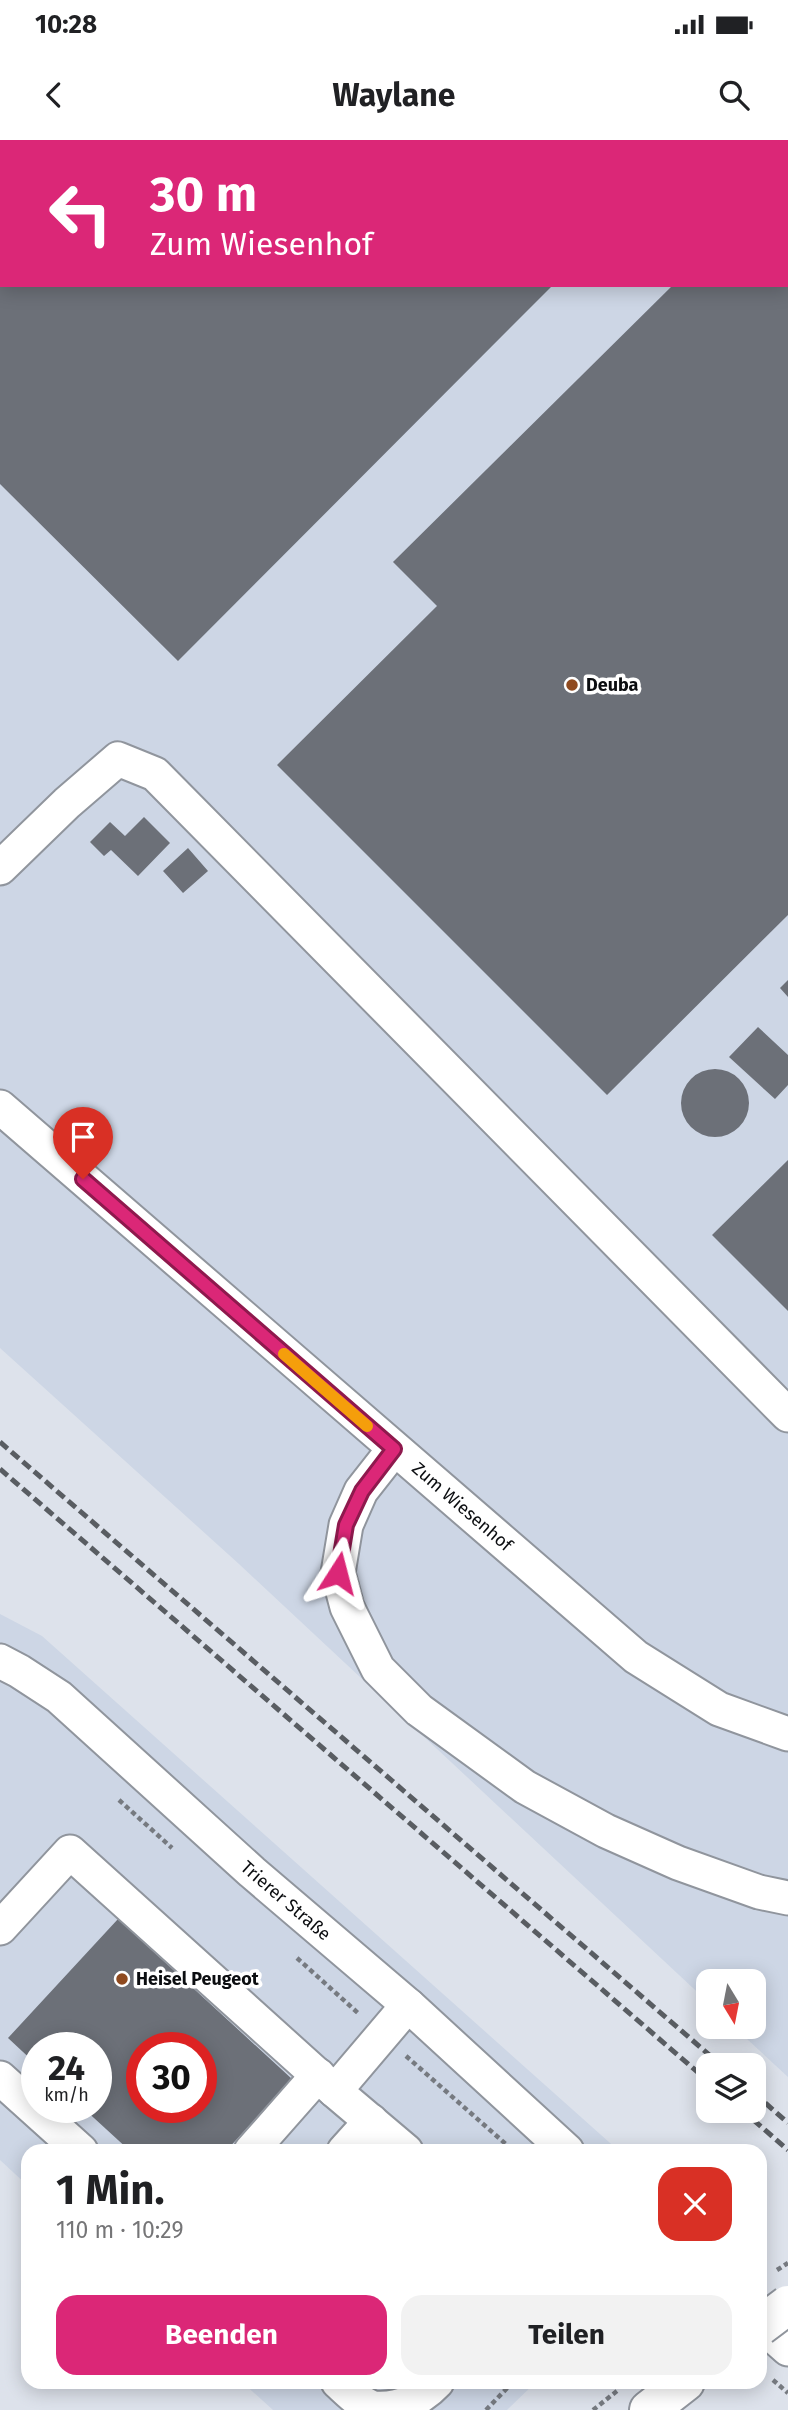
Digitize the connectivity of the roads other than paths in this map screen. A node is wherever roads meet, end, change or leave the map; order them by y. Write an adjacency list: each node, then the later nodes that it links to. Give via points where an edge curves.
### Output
1 (0, 868): 3 (street, via 118,759 155,774)
2 (0, 1107): 4 (street, Zum Wiesenhof)
3 (788, 1415)
4 (394, 1449): 6 (street, Zum Wiesenhof, via 636,1657 719,1709); 7 (street, via 362,1491 346,1525 338,1573 346,1607 378,1669 419,1710 524,1787 678,1863)
5 (0, 1661): 9 (street, Trierer Straße, via 59,1697)
6 (788, 1734)
7 (788, 1898)
8 (0, 1928): 11 (street, via 70,1852)
9 (408, 2005): 11 (street); 17 (street, Trierer Straße)
10 (0, 2078): 13 (street)
11 (326, 2083): 12 (street); 14 (street)
12 (371, 2121): 15 (street); 16 (street)
13 (73, 2144)
14 (258, 2144)
15 (350, 2144)
16 (398, 2144)
17 (560, 2144)
18 (788, 2305): 19 (main road, bridge)
19 (767, 2320)
20 (767, 2331): 21 (street)
21 (788, 2349)
22 (346, 2389): 23 (street, via 374,2408 400,2409)
23 (430, 2389)
24 (664, 2389): 25 (main road)
25 (635, 2399)

